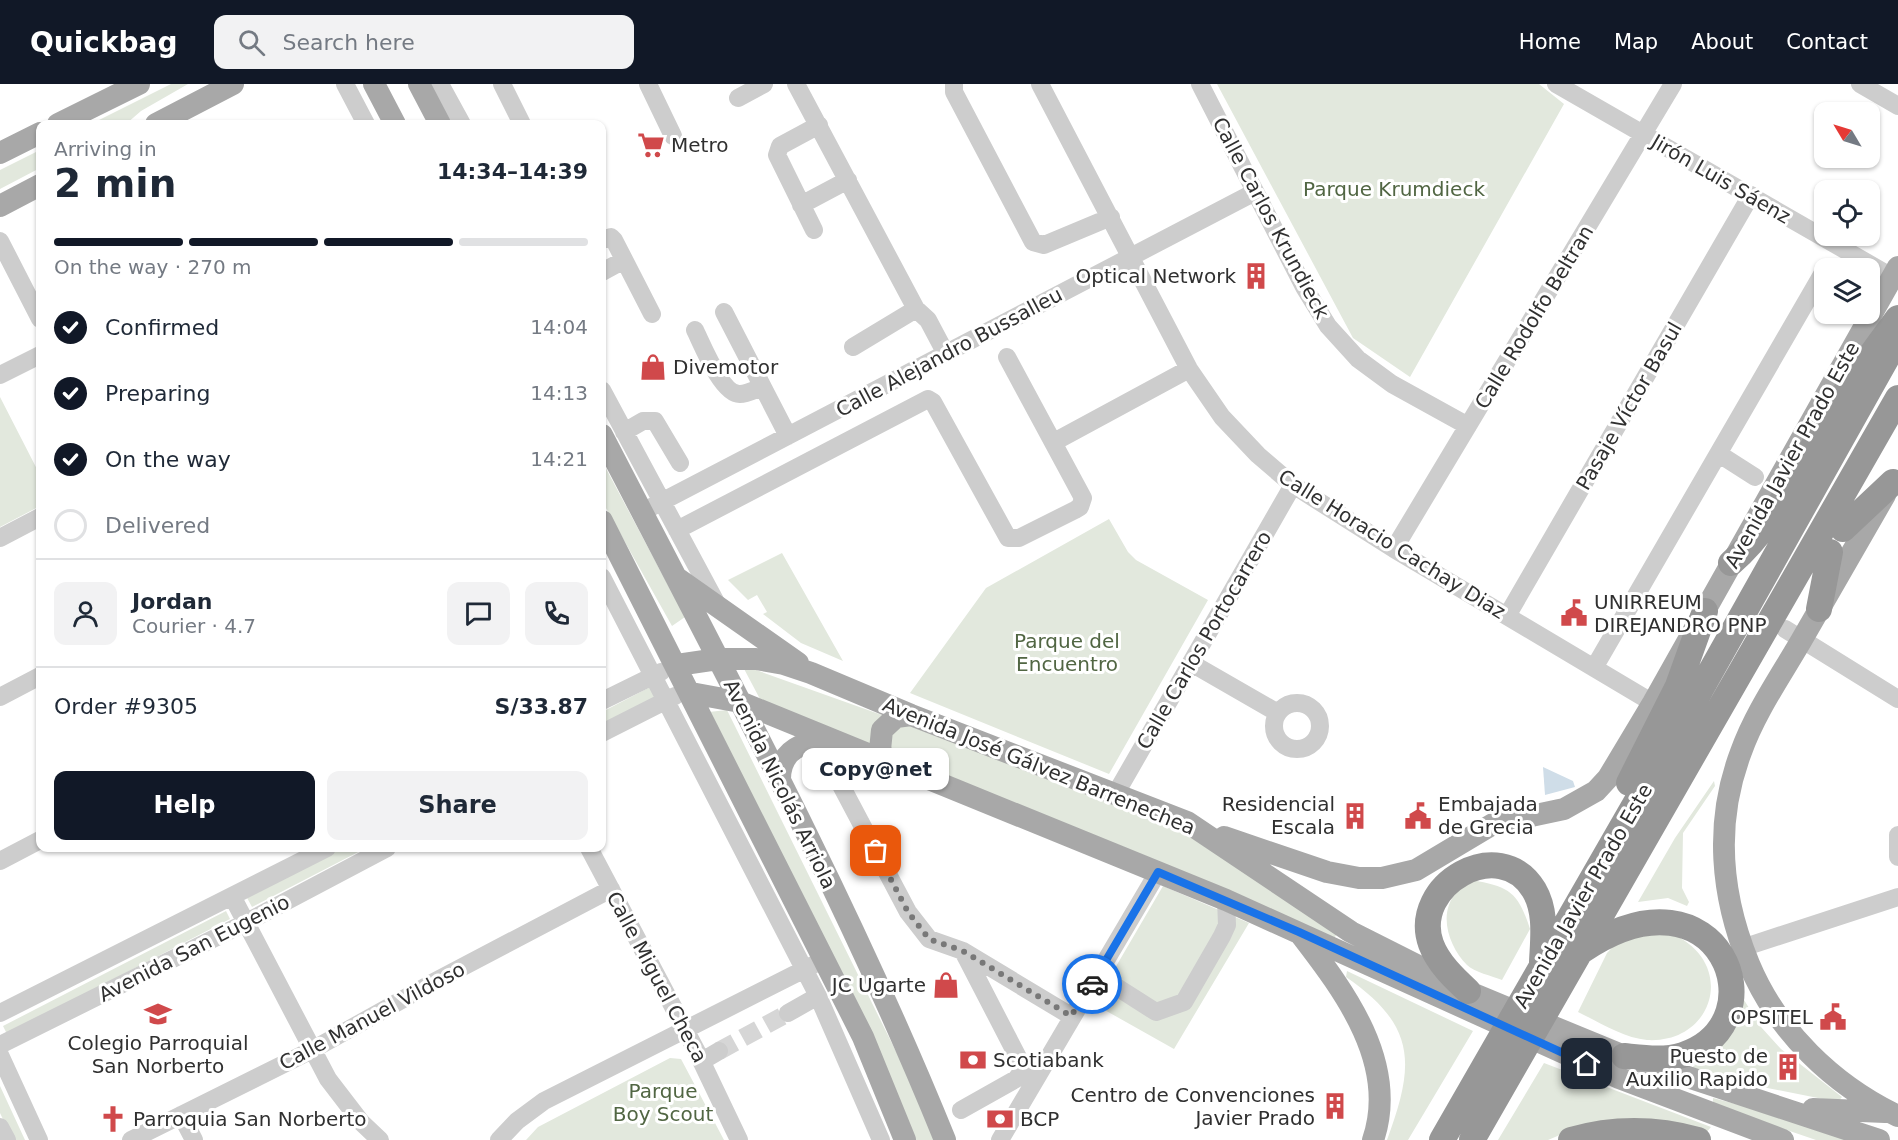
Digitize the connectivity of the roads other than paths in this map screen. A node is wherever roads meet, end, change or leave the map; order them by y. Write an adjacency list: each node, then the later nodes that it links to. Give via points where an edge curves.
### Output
1 (139, 84): 19 (main road)
2 (233, 84): 20 (main road)
3 (345, 84): 21 (street)
4 (374, 84): 22 (main road)
5 (419, 84): 23 (main road)
6 (440, 84): 24 (street)
7 (502, 84): 25 (street)
8 (648, 84): 29 (street)
9 (764, 84): 17 (street)
10 (796, 84): 26 (street)
11 (954, 84): 37 (street, via 954,92 1033,242 1044,245)
12 (1040, 84): 37 (street, Calle Horacio Cachay Diaz)
13 (1200, 84): 33 (street, Calle Carlos Krundieck)
14 (1556, 84): 27 (street, Jirón Luis Sáenz)
15 (1673, 84): 27 (street, Calle Rodolfo Beltran)
16 (1860, 84): 18 (street)
17 (738, 98)
18 (1898, 106)
19 (66, 120)
20 (164, 120)
21 (364, 120)
22 (393, 120)
23 (438, 120)
24 (460, 120)
25 (520, 120)
26 (819, 125): 31 (street); 35 (street, via 777,149)
27 (1644, 134): 34 (street, Jirón Luis Sáenz); 64 (street, Calle Rodolfo Beltran)
28 (36, 135): 30 (main road)
29 (673, 136)
30 (0, 153)
31 (848, 180): 35 (street); 48 (street)
32 (36, 187): 36 (main road)
33 (1256, 192): 43 (street, Calle Alejandro Bussalleu); 64 (street, Calle Carlos Krundieck, via 1328,326 1358,359 1392,384)
34 (1751, 195): 39 (street, Jirón Luis Sáenz); 89 (street, Pasaje Víctor Basul)
35 (801, 205): 38 (street)
36 (0, 206)
37 (1112, 217): 43 (street, Calle Horacio Cachay Diaz)
38 (814, 230)
39 (1814, 231)
40 (606, 239): 44 (street)
41 (0, 241): 49 (street)
42 (1841, 246): 46 (street, Jirón Luis Sáenz)
43 (1132, 257): 56 (street, Calle Alejandro Bussalleu); 59 (street, Calle Horacio Cachay Diaz)
44 (624, 260): 45 (street); 51 (street)
45 (606, 270)
46 (1895, 272): 83 (main road, Avenida Javier Prado Este)
47 (1814, 289): 70 (street)
48 (916, 309): 55 (street); 56 (street, via 928,320)
49 (36, 311)
50 (723, 312): 61 (street)
51 (652, 314)
52 (1898, 318): 83 (highway, via 1836,406 1766,526)
53 (695, 330): 61 (street, via 731,393)
54 (1898, 338): 122 (highway, Avenida Javier Prado Este)
55 (853, 347)
56 (946, 354): 67 (street, Calle Alejandro Bussalleu)
57 (36, 357): 60 (street)
58 (1007, 357): 69 (street)
59 (1189, 369): 69 (street); 74 (street, Calle Horacio Cachay Diaz, via 1242,439)
60 (0, 375)
61 (762, 387): 67 (street)
62 (606, 398): 66 (street, Avenida Nicolás Arriola)
63 (1898, 398): 113 (highway, Avenida Javier Prado Este)
64 (1468, 426): 81 (street, Calle Rodolfo Beltran)
65 (1898, 430): 77 (highway)
66 (624, 432): 71 (street, via 643,421 655,421); 75 (street, Avenida Nicolás Arriola)
67 (788, 436): 75 (street, Calle Alejandro Bussalleu)
68 (606, 441): 75 (main road, Avenida Nicolás Arriola)
69 (1054, 442): 78 (street, via 1083,502 1075,510 1013,540 1004,532 928,399)
70 (1719, 454): 72 (street); 94 (street)
71 (680, 463)
72 (1755, 477)
73 (1895, 477): 77 (highway); 87 (main road)
74 (1293, 485): 81 (street, Calle Horacio Cachay Diaz); 92 (street, Calle Carlos Portocarrero)
75 (651, 507): 78 (street, Avenida Nicolás Arriola); 84 (main road, Avenida Nicolás Arriola)
76 (36, 519): 79 (street)
77 (1843, 529): 82 (highway)
78 (676, 530): 86 (street, Avenida Nicolás Arriola)
79 (0, 538)
80 (607, 545): 93 (main road, Avenida Nicolás Arriola)
81 (1394, 549): 89 (street, Calle Horacio Cachay Diaz)
82 (1830, 552): 87 (highway); 90 (highway)
83 (1731, 563): 88 (main road, Avenida Javier Prado Este)
84 (675, 577): 86 (main road); 91 (main road, Avenida Nicolás Arriola)
85 (606, 585): 96 (street, Avenida Nicolás Arriola)
86 (718, 606): 95 (main road)
87 (1819, 609): 90 (main road)
88 (1705, 611): 104 (main road, Avenida Javier Prado Este); 122 (highway, via 1678,686 1615,809)
89 (1507, 616): 94 (street, Calle Horacio Cachay Diaz)
90 (1793, 634): 102 (street); 113 (highway); 130 (main road, via 1741,752 1725,822 1723,861 1730,908)
91 (718, 659): 93 (main road, Avenida José Gálvez Barrenechea); 95 (main road, Avenida José Gálvez Barrenechea, via 771,660); 103 (main road, Avenida Nicolás Arriola)
92 (1191, 663): 105 (street); 112 (street, Calle Carlos Portocarrero)
93 (677, 665): 96 (street); 98 (main road, Avenida Nicolás Arriola)
94 (1594, 668): 104 (street, Calle Horacio Cachay Diaz)
95 (811, 673): 106 (main road, Avenida José Gálvez Barrenechea)
96 (652, 676): 100 (street); 101 (street, Avenida Nicolás Arriola)
97 (36, 678): 99 (street)
98 (691, 693): 101 (street); 103 (main road, Avenida José Gálvez Barrenechea); 133 (main road, Avenida Nicolás Arriola)
99 (0, 697)
100 (606, 699)
101 (664, 699): 107 (street); 133 (street, Avenida Nicolás Arriola)
102 (1898, 699)
103 (740, 702): 108 (main road, Avenida José Gálvez Barrenechea); 111 (main road, Avenida Nicolás Arriola)
104 (1653, 703): 114 (main road, Avenida Javier Prado Este, via 1608,778 1589,797 1564,809 1493,824 1425,866 1400,875 1359,878 1328,872)
105 (1278, 714)
106 (911, 715): 109 (main road, via 896,717 882,730 880,750); 112 (main road, Avenida José Gálvez Barrenechea)
107 (606, 731)
108 (843, 743): 109 (main road, Avenida José Gálvez Barrenechea); 111 (main road, via 798,746 783,762)
109 (888, 762): 123 (main road, Avenida José Gálvez Barrenechea)
110 (835, 774): 131 (street, via 921,930 939,944)
111 (780, 781): 141 (main road, Avenida Nicolás Arriola)
112 (1115, 795): 114 (main road, Avenida José Gálvez Barrenechea)
113 (1665, 806): 132 (highway, Avenida Javier Prado Este)
114 (1186, 822): 137 (main road, Avenida José Gálvez Barrenechea, via 1351,932)
115 (1898, 835): 120 (street)
116 (36, 842): 121 (street)
117 (317, 852): 125 (street, Avenida San Eugenio)
118 (379, 852): 128 (street, Avenida San Eugenio)
119 (591, 852): 124 (street, Calle Miguel Checa)
120 (1898, 857)
121 (0, 861)
122 (1598, 870): 134 (highway, Avenida Javier Prado Este)
123 (1158, 872): 127 (main road, Avenida José Gálvez Barrenechea); 135 (street)
124 (611, 889): 142 (street, Calle Miguel Checa); 146 (street, Calle Manuel Vildoso)
125 (232, 896): 128 (street); 138 (street, Avenida San Eugenio)
126 (1898, 897): 130 (street)
127 (1226, 900): 129 (main road, Avenida José Gálvez Barrenechea); 135 (street, via 1224,931 1184,1002 1156,1012)
128 (245, 923): 144 (street, Avenida San Eugenio); 146 (street)
129 (1299, 932): 137 (main road, Avenida José Gálvez Barrenechea); 170 (main road, via 1340,987 1362,1026 1373,1056 1379,1102)
130 (1742, 948): 155 (main road, via 1759,987 1794,1037 1849,1088)
131 (963, 951): 140 (street); 154 (street, via 1024,1069 1016,1079)
132 (1580, 952): 149 (highway, via 1616,930 1667,921 1709,940 1728,967 1732,981 1730,1004 1709,1040 1677,1056); 171 (highway, Avenida Javier Prado Este)
133 (813, 965): 136 (street, Avenida Nicolás Arriola); 142 (street); 143 (main road, Avenida Nicolás Arriola)
134 (1542, 966): 137 (highway, via 1543,919 1530,885 1503,868 1468,869 1438,893 1428,930 1437,957); 158 (highway, Avenida Javier Prado Este)
135 (1096, 978): 140 (street)
136 (818, 996): 139 (street); 166 (street, Avenida Nicolás Arriola)
137 (1471, 999): 145 (main road, Avenida José Gálvez Barrenechea)
138 (0, 1013)
139 (788, 1013)
140 (1071, 1016): 169 (street)
141 (899, 1029): 143 (main road, via 895,1039 885,1046 873,1045); 151 (main road, Avenida Nicolás Arriola)
142 (685, 1030): 150 (street, Calle Miguel Checa); 164 (street, via 544,1101)
143 (864, 1037): 152 (main road, Avenida Nicolás Arriola)
144 (0, 1045)
145 (1575, 1048): 149 (main road, Avenida José Gálvez Barrenechea); 176 (main road, Avenida José Gálvez Barrenechea, via 1677,1101)
146 (312, 1050): 156 (street, Calle Manuel Vildoso); 163 (street, via 345,1104)
147 (719, 1052): 150 (street)
148 (0, 1055): 160 (street)
149 (1624, 1056): 153 (main road, Avenida José Gálvez Barrenechea)
150 (702, 1061): 165 (street, Calle Miguel Checa)
151 (918, 1072): 152 (main road, via 896,1068 889,1073); 168 (main road, Avenida Nicolás Arriola)
152 (884, 1086): 167 (main road, Avenida Nicolás Arriola)
153 (1785, 1109): 155 (main road); 177 (main road, Avenida José Gálvez Barrenechea)
154 (961, 1110)
155 (1894, 1114)
156 (181, 1115): 161 (street, Calle Manuel Vildoso); 162 (street)
157 (0, 1127): 159 (street)
158 (1443, 1134)
159 (7, 1140)
160 (39, 1140)
161 (131, 1140)
162 (194, 1140)
163 (380, 1140)
164 (499, 1140)
165 (739, 1140)
166 (881, 1140)
167 (905, 1140)
168 (945, 1140)
169 (1000, 1140)
170 (1373, 1140)
171 (1472, 1140)
172 (1571, 1140): 175 (highway, via 1630,1130)
173 (1633, 1140): 174 (main road)
174 (1679, 1140)
175 (1698, 1140)
176 (1783, 1140)
177 (1879, 1140)

